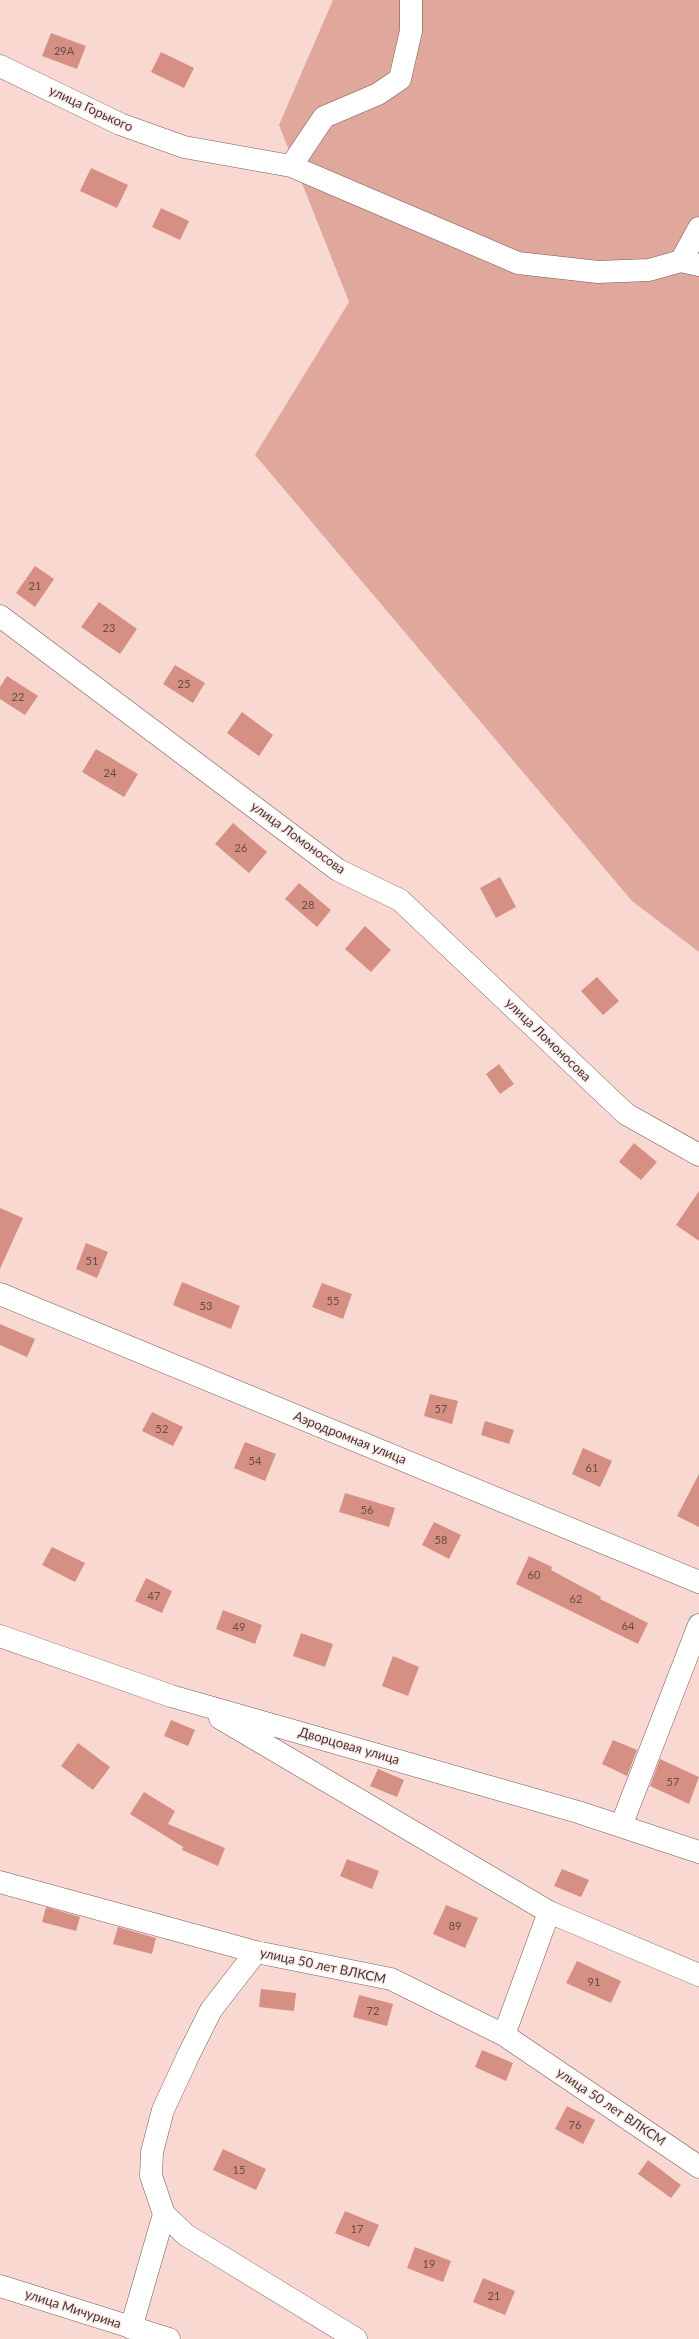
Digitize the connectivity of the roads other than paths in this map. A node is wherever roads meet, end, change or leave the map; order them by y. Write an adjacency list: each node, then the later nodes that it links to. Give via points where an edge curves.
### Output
1 (411, 0): 3 (street, via 411,31 400,79 378,94 324,117)
2 (0, 66): 3 (street, улица Горького, via 120,124 184,147)
3 (291, 166): 5 (street, улица Горького, via 518,263 598,272 649,270)
4 (699, 228): 5 (street)
5 (690, 263)
6 (0, 616): 7 (street, улица Ломоносова, via 338,870 400,900 626,1114)
7 (699, 1156)
8 (0, 1294): 9 (street, Аэродромная улица)
9 (699, 1582)
10 (699, 1625): 13 (street)
11 (0, 1636): 12 (street, Дворцовая улица)
12 (193, 1702): 13 (street, Дворцовая улица); 16 (street)
13 (621, 1826): 14 (street, Дворцовая улица)
14 (699, 1852)
15 (0, 1882): 17 (street, улица 50 лет ВЛКСМ)
16 (549, 1912): 18 (street); 19 (street)
17 (256, 1952): 19 (street, улица 50 лет ВЛКСМ, via 391,1979); 21 (street, via 211,2010 163,2110 152,2152 151,2176)
18 (699, 1975)
19 (504, 2035): 20 (street, улица 50 лет ВЛКСМ)
20 (699, 2167)
21 (164, 2214): 23 (street); 25 (street, via 186,2235)
22 (0, 2286): 23 (street, улица Мичурина)
23 (132, 2328): 24 (street, улица Мичурина)
24 (169, 2339)
25 (356, 2339)

